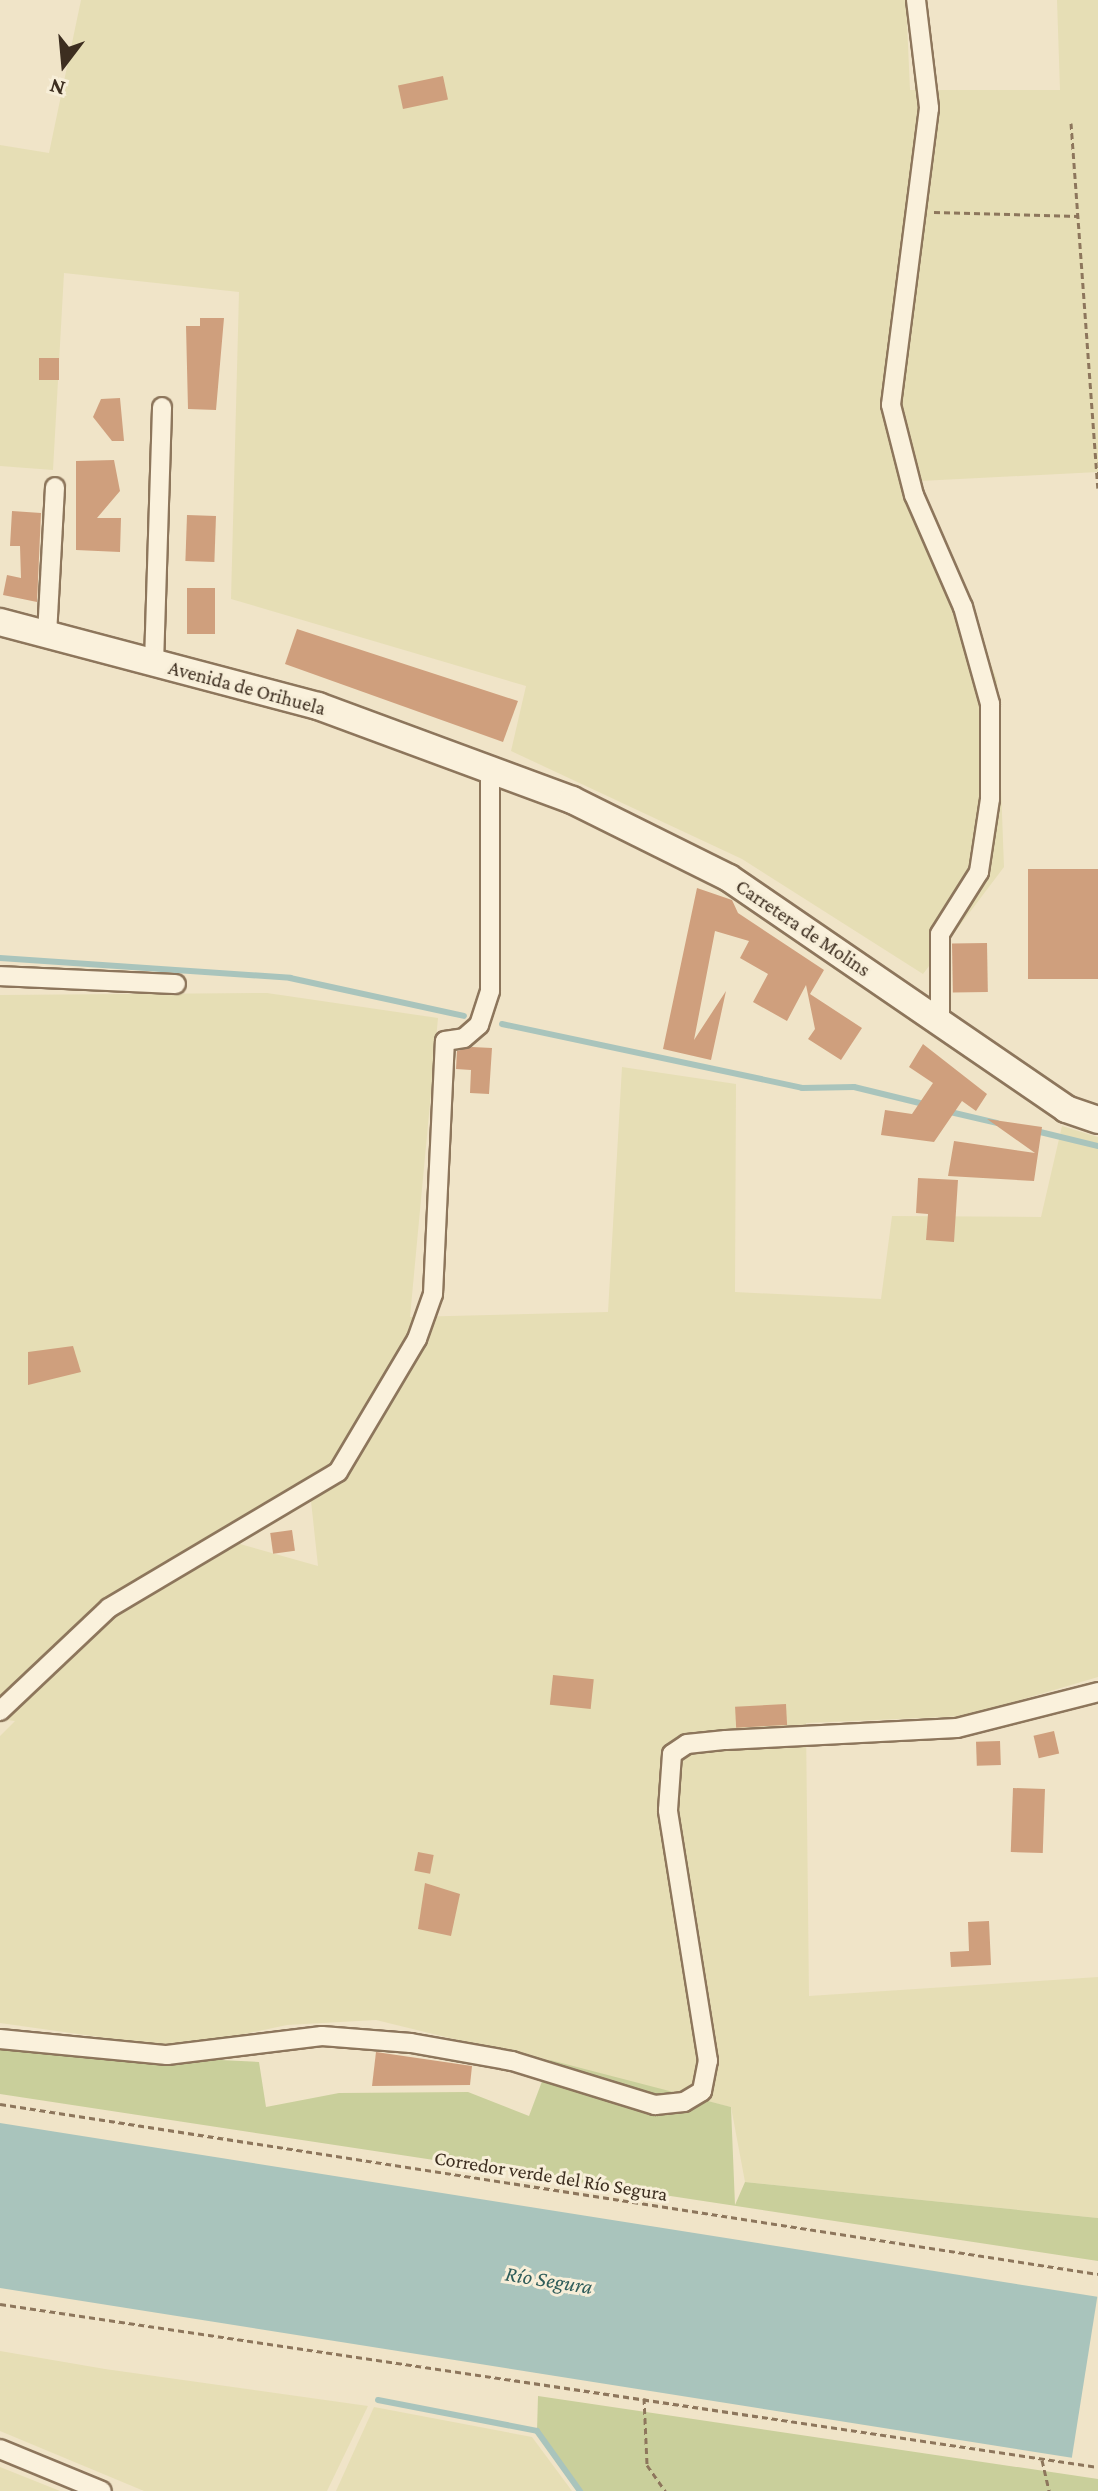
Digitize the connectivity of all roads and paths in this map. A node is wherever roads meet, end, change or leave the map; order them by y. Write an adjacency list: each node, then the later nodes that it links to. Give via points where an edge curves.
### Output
1 (916, 0): 3 (street, via 929,108)
2 (1071, 123): 4 (path)
3 (918, 211): 4 (path); 14 (street, via 891,405 914,495 963,607 990,704 990,799 979,872 940,934)
4 (1078, 216): 7 (path)
5 (162, 407): 10 (street)
6 (55, 487): 9 (street)
7 (1098, 488)
8 (0, 622): 9 (street, Avenida de Orihuela)
9 (47, 635): 10 (street, Avenida de Orihuela)
10 (154, 663): 11 (street, Avenida de Orihuela, via 318,706)
11 (490, 770): 14 (street, Carretera de Molins, via 572,800 729,878); 17 (street, via 490,991 479,1025 445,1041 433,1294 417,1339 338,1472 109,1608)
12 (0, 976): 13 (street)
13 (176, 984)
14 (940, 1021): 15 (street, Carretera de Molins, via 1066,1109)
15 (1098, 1120)
16 (1098, 1692): 18 (street, via 957,1728 713,1741 672,1754 668,1810 708,2061 702,2091 684,2102 655,2105 512,2061 411,2043 322,2036 167,2055)
17 (0, 1711)
18 (0, 2039)
19 (0, 2104): 20 (path, Corredor verde del Río Segura)
20 (1098, 2274)
21 (0, 2304): 22 (path)
22 (644, 2398): 24 (path); 27 (path, via 647,2465)
23 (0, 2449): 26 (street)
24 (1042, 2458): 25 (path); 28 (path)
25 (1098, 2467)
26 (102, 2491)
27 (665, 2491)
28 (1049, 2491)

